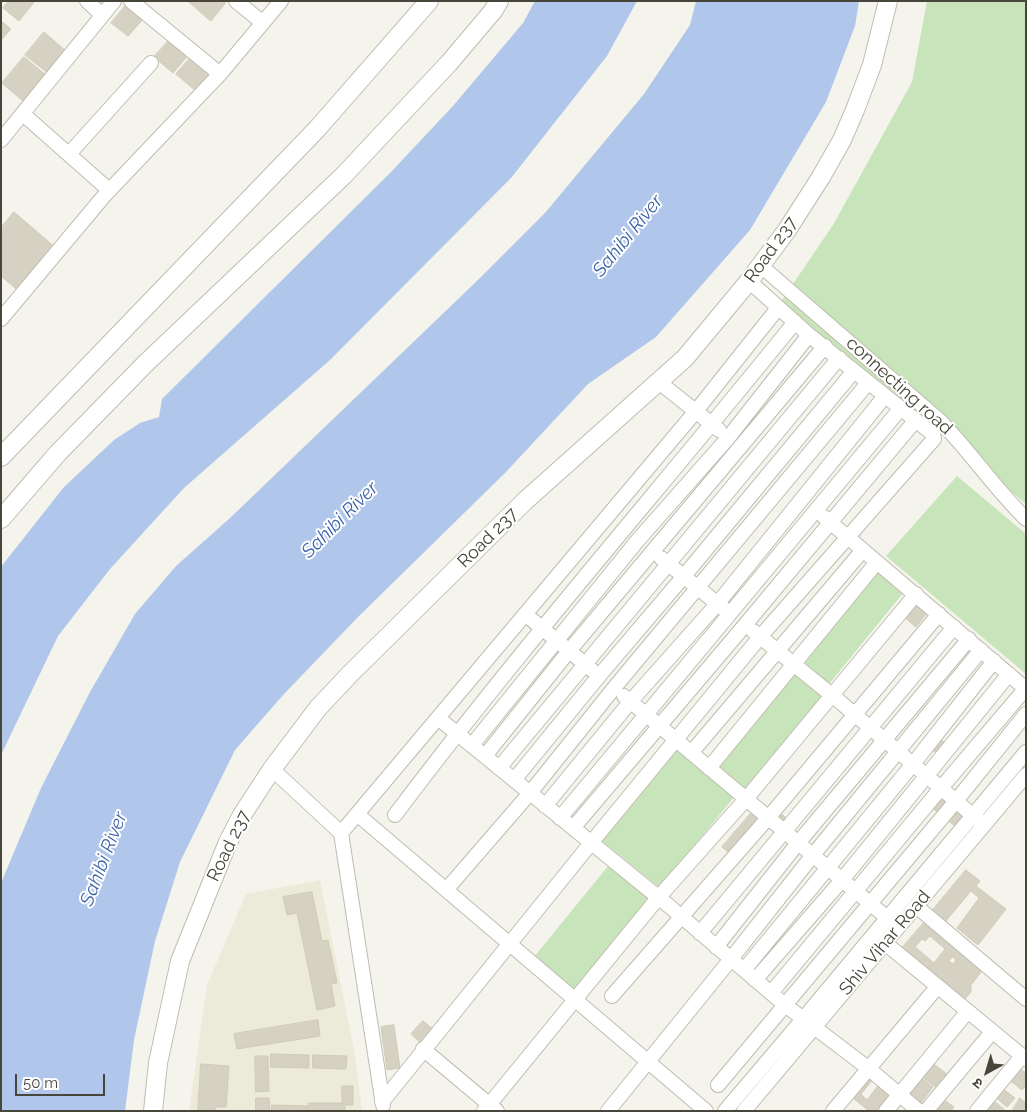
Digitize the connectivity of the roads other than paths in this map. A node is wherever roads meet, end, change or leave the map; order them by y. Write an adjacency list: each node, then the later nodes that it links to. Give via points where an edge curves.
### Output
1 (86, 1): 9 (street)
2 (114, 1): 9 (street)
3 (131, 1): 12 (street)
4 (236, 1): 10 (street)
5 (281, 1): 10 (street)
6 (429, 1): 35 (street, via 317,129)
7 (499, 1): 42 (street, via 449,63 344,176 146,363 58,453)
8 (888, 1): 17 (street, Road 237, via 872,65 842,140)
9 (102, 15): 13 (street)
10 (263, 22): 12 (street)
11 (151, 63): 15 (street)
12 (220, 74): 16 (street)
13 (23, 114): 14 (street); 15 (street)
14 (1, 140)
15 (69, 154): 16 (street)
16 (109, 190): 20 (street)
17 (760, 266): 18 (street, Road 237); 43 (street, connecting road, via 956,436)
18 (749, 281): 19 (street); 26 (street, Road 237, via 685,358)
19 (778, 308): 21 (street); 30 (street)
20 (1, 319)
21 (795, 322): 22 (street); 32 (street)
22 (810, 335): 23 (street); 33 (street)
23 (825, 346): 24 (street); 34 (street)
24 (839, 358): 25 (street); 36 (street)
25 (854, 371): 27 (street); 37 (street)
26 (659, 382): 30 (street); 92 (street, Road 237, via 526,500 350,674 318,708)
27 (868, 382): 28 (street); 38 (street)
28 (885, 396): 29 (street); 39 (street)
29 (901, 408): 31 (street); 40 (street)
30 (696, 411): 32 (street); 41 (street)
31 (915, 420): 44 (street); 46 (street, via 933,434 934,439)
32 (712, 425): 33 (street); 45 (street)
33 (728, 438): 34 (street); 47 (street)
34 (740, 448): 36 (street); 49 (street)
35 (1, 457)
36 (754, 460): 37 (street); 51 (street)
37 (769, 472): 38 (street); 52 (street)
38 (783, 483): 39 (street); 53 (street)
39 (801, 498): 40 (street); 55 (street)
40 (816, 511): 44 (street); 57 (street)
41 (608, 515): 45 (street); 56 (street)
42 (1, 519)
43 (1026, 519)
44 (830, 522): 46 (street); 59 (street)
45 (626, 529): 47 (street); 61 (street)
46 (847, 537): 48 (street); 62 (street)
47 (638, 540): 49 (street); 64 (street)
48 (863, 550): 50 (street); 67 (street)
49 (653, 551): 51 (street); 66 (street)
50 (877, 562): 54 (street); 70 (street)
51 (668, 563): 52 (street); 69 (street)
52 (684, 576): 53 (street); 72 (street)
53 (697, 587): 55 (street); 73 (street)
54 (916, 594): 58 (street); 75 (street)
55 (718, 603): 57 (street); 76 (street)
56 (525, 614): 61 (street); 80 (street)
57 (731, 614): 59 (street); 79 (street)
58 (939, 614): 60 (street); 77 (street)
59 (745, 625): 62 (street); 81 (street)
60 (954, 627): 63 (street); 82 (street)
61 (543, 628): 64 (street); 83 (street)
62 (760, 637): 67 (street); 84 (street)
63 (969, 639): 65 (street); 85 (street)
64 (556, 640): 66 (street); 86 (street)
65 (981, 650): 68 (street); 87 (street)
66 (570, 651): 69 (street); 90 (street)
67 (778, 652): 70 (street); 89 (street)
68 (994, 661): 71 (street); 91 (street)
69 (584, 663): 72 (street); 93 (street)
70 (794, 664): 75 (street); 94 (street)
71 (1009, 674): 74 (street); 95 (street)
72 (599, 676): 73 (street); 97 (street)
73 (614, 688): 76 (street); 99 (street)
74 (1026, 688): 98 (street)
75 (832, 695): 77 (street); 100 (street)
76 (630, 702): 79 (street); 102 (street)
77 (854, 714): 82 (street); 107 (street)
78 (1026, 714): 101 (street)
79 (646, 715): 81 (street); 106 (street)
80 (438, 718): 83 (street); 103 (street)
81 (660, 727): 84 (street); 109 (street)
82 (871, 728): 85 (street); 110 (street)
83 (457, 733): 86 (street); 104 (street)
84 (676, 740): 89 (street); 112 (street)
85 (885, 740): 87 (street); 113 (street)
86 (472, 746): 90 (street)
87 (899, 752): 91 (street); 114 (street)
88 (1026, 752): 105 (street)
89 (691, 753): 94 (street)
90 (485, 756): 93 (street)
91 (913, 764): 95 (street); 115 (street)
92 (272, 768): 111 (street); 149 (street, Road 237, via 228,842 180,961 158,1063)
93 (499, 768): 97 (street)
94 (709, 768): 100 (street)
95 (927, 776): 98 (street); 116 (street)
96 (1026, 776): 108 (street, Shiv Vihar Road)
97 (514, 780): 99 (street)
98 (941, 788): 101 (street); 118 (street)
99 (530, 793): 102 (street); 117 (street)
100 (746, 799): 107 (street); 119 (street)
101 (956, 801): 105 (street); 120 (street)
102 (545, 806): 106 (street)
103 (357, 814): 111 (street); 117 (street)
104 (395, 815)
105 (972, 815): 108 (street); 123 (street)
106 (560, 818): 109 (street)
107 (768, 818): 110 (street); 122 (street)
108 (984, 825): 121 (street, Shiv Vihar Road)
109 (572, 828): 112 (street)
110 (784, 832): 113 (street); 124 (street)
111 (341, 834): 147 (street)
112 (590, 843): 119 (street); 126 (street)
113 (798, 843): 114 (street); 127 (street)
114 (813, 855): 115 (street); 128 (street)
115 (827, 867): 116 (street); 129 (street)
116 (842, 880): 118 (street); 130 (street)
117 (446, 890): 126 (street)
118 (856, 891): 120 (street); 132 (street)
119 (658, 898): 122 (street); 135 (street)
120 (870, 903): 123 (street); 136 (street)
121 (916, 906): 123 (street, Shiv Vihar Road); 134 (street)
122 (680, 916): 124 (street); 133 (street)
123 (893, 922): 125 (street, Shiv Vihar Road); 138 (street)
124 (700, 933): 127 (street)
125 (886, 943): 131 (street); 139 (street, Shiv Vihar Road)
126 (510, 944): 135 (street); 141 (street)
127 (716, 947): 128 (street)
128 (731, 959): 129 (street); 143 (street)
129 (744, 970): 130 (street)
130 (755, 980): 132 (street)
131 (938, 986): 137 (street); 144 (street)
132 (771, 993): 136 (street)
133 (612, 996)
134 (1026, 999)
135 (576, 1000): 143 (street); 148 (street)
136 (785, 1005): 138 (street); 145 (street)
137 (968, 1011): 140 (street); 146 (street)
138 (804, 1018): 139 (street); 152 (street)
139 (816, 1027): 144 (street); 153 (street, Shiv Vihar Road)
140 (992, 1032): 142 (street); 157 (street)
141 (423, 1049): 147 (street); 148 (street)
142 (1024, 1058): 158 (street)
143 (648, 1062): 150 (street); 151 (street)
144 (868, 1068): 146 (street); 154 (street)
145 (718, 1085)
146 (899, 1095): 155 (street); 156 (street)
147 (383, 1106)
148 (490, 1109)
149 (153, 1111)
150 (608, 1111)
151 (706, 1111)
152 (724, 1111)
153 (744, 1111)
154 (833, 1111)
155 (886, 1111)
156 (919, 1111)
157 (926, 1111)
158 (977, 1111)

